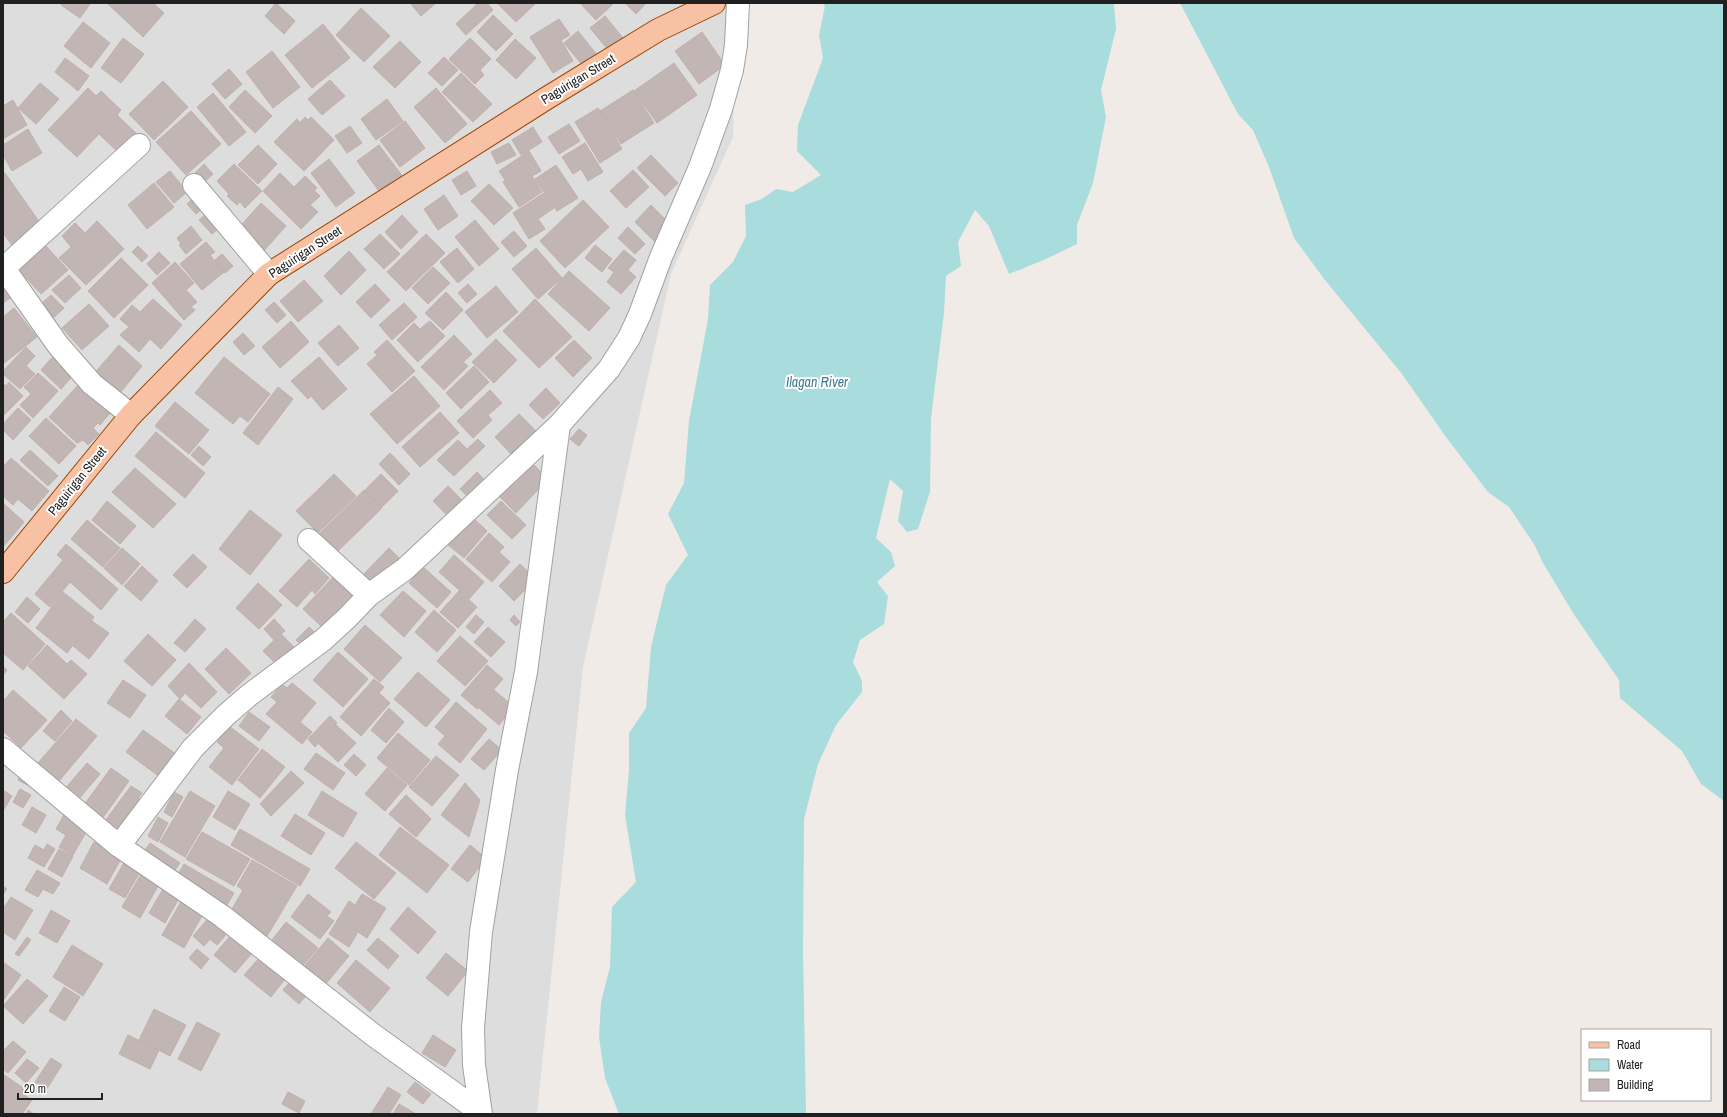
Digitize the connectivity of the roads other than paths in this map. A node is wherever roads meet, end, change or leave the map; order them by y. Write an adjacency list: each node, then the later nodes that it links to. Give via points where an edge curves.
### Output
1 (714, 3): 6 (main road, Paguirigan Street, via 658,30)
2 (738, 3): 8 (street, via 733,63 721,110 640,314 629,338 609,369)
3 (139, 145): 5 (street)
4 (194, 186): 6 (street)
5 (4, 268): 7 (street, via 58,345 92,384)
6 (269, 274): 7 (main road, Paguirigan Street)
7 (131, 415): 10 (main road, Paguirigan Street)
8 (559, 425): 11 (street, via 405,569); 14 (street, via 526,672 507,770 481,932 473,1028 474,1065)
9 (309, 540): 11 (street)
10 (3, 572)
11 (369, 595): 13 (street, via 328,636 248,696 193,748)
12 (3, 749): 13 (street)
13 (119, 846): 14 (street, via 222,916 372,1034)
14 (480, 1113)

